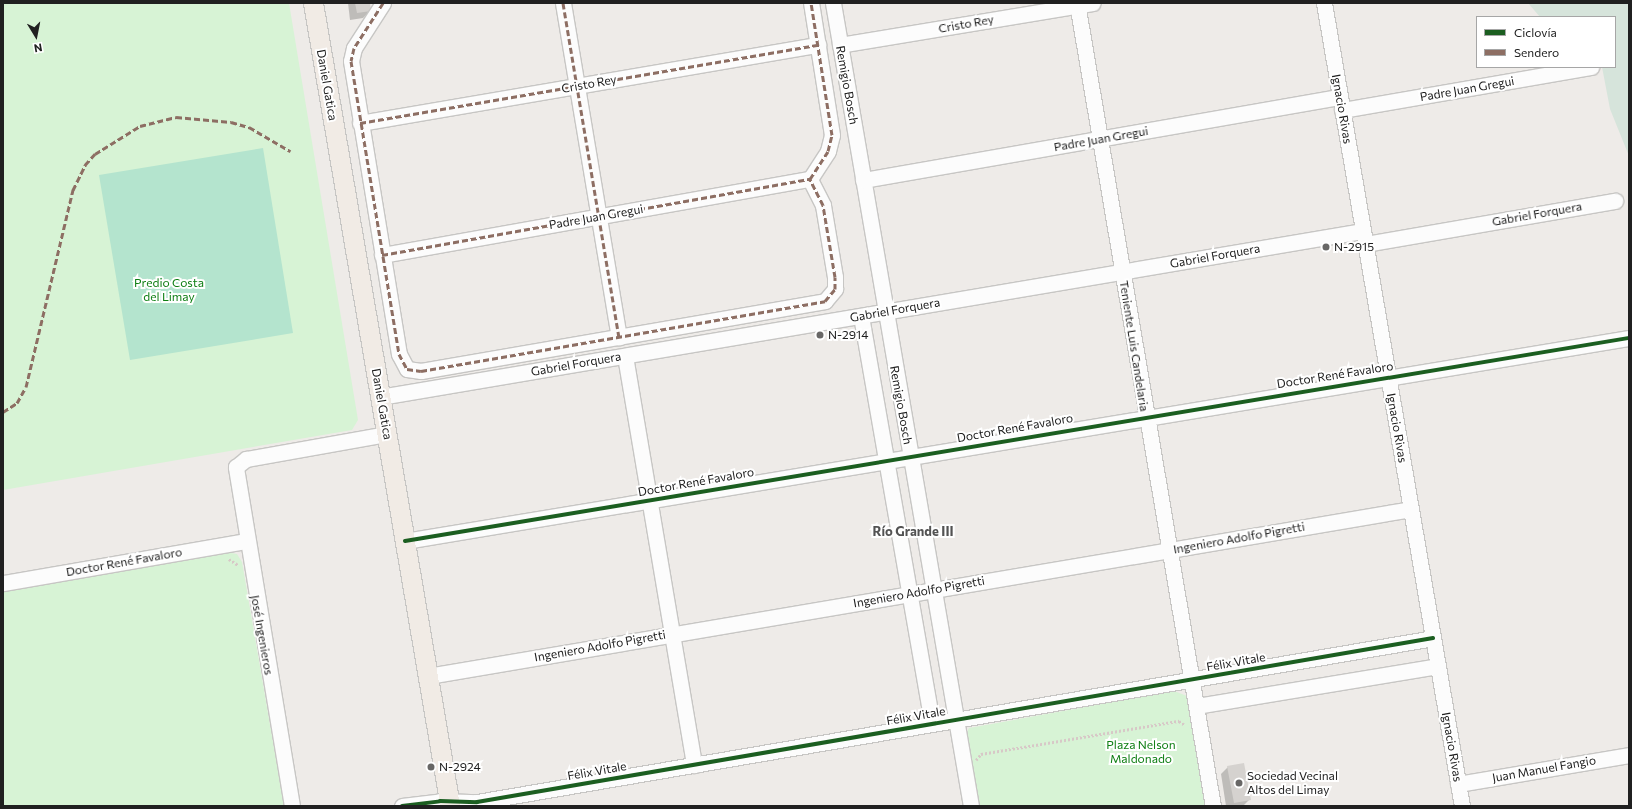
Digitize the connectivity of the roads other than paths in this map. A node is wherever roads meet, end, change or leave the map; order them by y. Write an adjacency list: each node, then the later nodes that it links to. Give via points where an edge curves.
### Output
1 (313, 3): 29 (main road, Daniel Gatica)
2 (383, 3): 14 (street, via 350,57)
3 (563, 3): 12 (street)
4 (811, 3): 9 (street, Remigio Bosch)
5 (833, 3): 10 (street, Remigio Bosch)
6 (1093, 3): 8 (street, Cristo Rey)
7 (1324, 3): 13 (street, Ignacio Rivas)
8 (1078, 4): 10 (street, Cristo Rey); 15 (street, Teniente Luis Candelaria)
9 (818, 45): 12 (street, Cristo Rey); 16 (street, Remigio Bosch, via 832,140)
10 (840, 45): 17 (street, Remigio Bosch)
11 (1584, 68): 13 (street, Padre Juan Gregui)
12 (577, 86): 14 (street, Cristo Rey); 19 (street)
13 (1341, 104): 15 (street, Padre Juan Gregui); 20 (street, Ignacio Rivas)
14 (360, 123): 21 (street)
15 (1100, 139): 17 (street, Padre Juan Gregui); 22 (street, Teniente Luis Candelaria)
16 (810, 179): 19 (street, Padre Juan Gregui); 25 (street, Gabriel Forquera, via 823,205 835,277 833,294 816,304)
17 (863, 180): 23 (street, Remigio Bosch)
18 (1615, 201): 20 (street, Gabriel Forquera)
19 (599, 216): 21 (street, Padre Juan Gregui); 25 (street)
20 (1364, 238): 22 (street, Gabriel Forquera); 28 (street, Ignacio Rivas)
21 (382, 255): 25 (street, Gabriel Forquera, via 399,354 407,369 421,371)
22 (1122, 272): 23 (street, Gabriel Forquera); 30 (street, Teniente Luis Candelaria)
23 (885, 312): 24 (street, Gabriel Forquera); 32 (street, Remigio Bosch)
24 (860, 316): 27 (street, Gabriel Forquera); 33 (street, Remigio Bosch)
25 (619, 337)
26 (1629, 338): 28 (street, Doctor René Favaloro)
27 (625, 356): 29 (street, Gabriel Forquera); 34 (street)
28 (1388, 376): 30 (street, Doctor René Favaloro); 35 (street, Ignacio Rivas)
29 (380, 397): 31 (main road, Daniel Gatica)
30 (1146, 416): 32 (street, Doctor René Favaloro); 38 (street, Teniente Luis Candelaria)
31 (387, 434): 36 (street, José Ingenieros, via 246,459 238,464 235,477); 37 (main road, Daniel Gatica)
32 (910, 456): 33 (street, Doctor René Favaloro); 40 (street, Remigio Bosch)
33 (886, 460): 34 (street, Doctor René Favaloro); 41 (street, Remigio Bosch)
34 (649, 500): 37 (street, Doctor René Favaloro); 42 (street)
35 (1410, 509): 38 (street, Ingeniero Adolfo Pigretti); 43 (street, Ignacio Rivas)
36 (246, 541): 39 (street, Doctor René Favaloro); 54 (street, José Ingenieros)
37 (405, 541): 45 (main road, Daniel Gatica)
38 (1168, 550): 40 (street, Ingeniero Adolfo Pigretti); 46 (street, Teniente Luis Candelaria)
39 (3, 583)
40 (934, 590): 41 (street, Ingeniero Adolfo Pigretti); 48 (street, Remigio Bosch)
41 (910, 594): 42 (street, Ingeniero Adolfo Pigretti); 49 (street, Remigio Bosch)
42 (672, 634): 45 (street, Ingeniero Adolfo Pigretti); 51 (street)
43 (1433, 638): 44 (street, Ignacio Rivas); 46 (street, Félix Vitale)
44 (1438, 666): 47 (street); 52 (street, Ignacio Rivas)
45 (428, 676): 53 (main road, Daniel Gatica)
46 (1190, 680): 47 (street, Teniente Luis Candelaria); 48 (street, Félix Vitale)
47 (1197, 706): 57 (street, Teniente Luis Candelaria)
48 (957, 720): 49 (street, Félix Vitale); 56 (street, Remigio Bosch)
49 (932, 724): 51 (street, Félix Vitale)
50 (1629, 755): 52 (street, Juan Manuel Fangio)
51 (694, 765): 53 (street, Félix Vitale, via 477,802)
52 (1458, 784): 58 (street, Ignacio Rivas)
53 (450, 804): 55 (street, Félix Vitale)
54 (292, 806)
55 (402, 806)
56 (971, 806)
57 (1214, 806)
58 (1462, 806)

